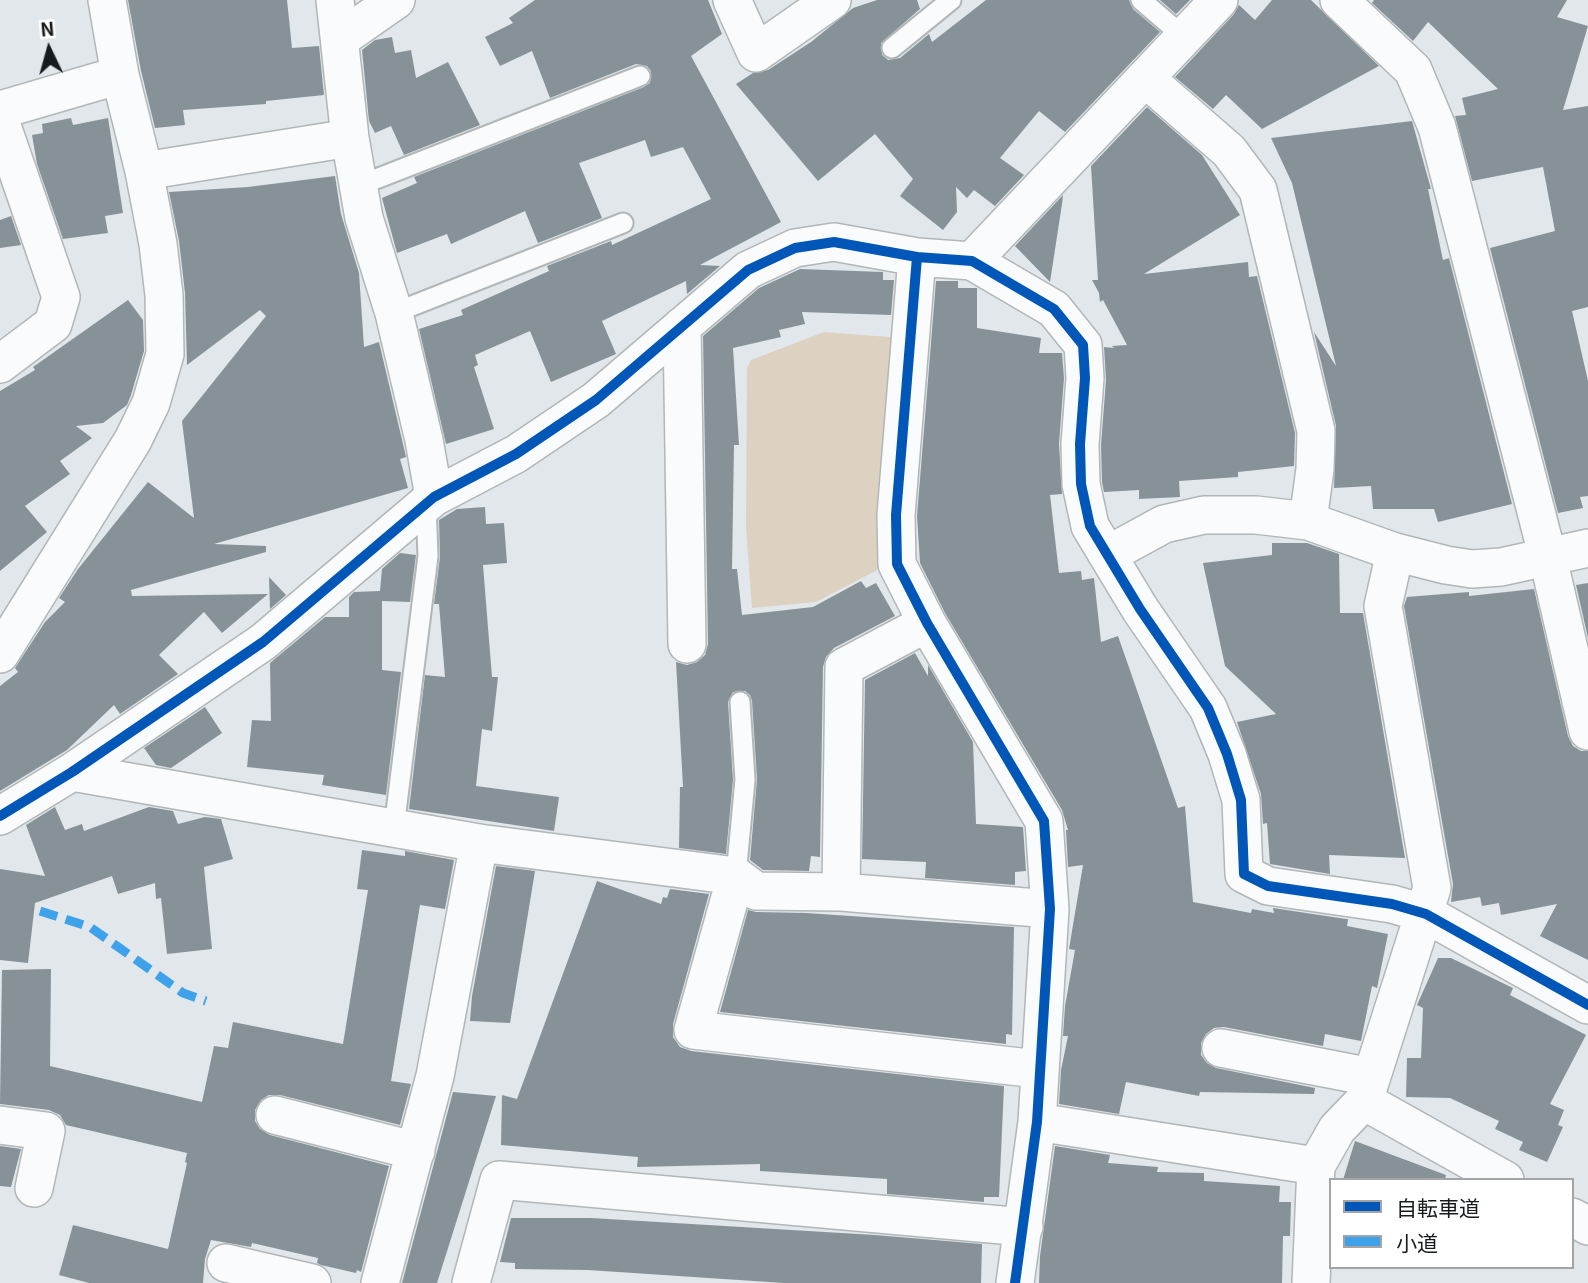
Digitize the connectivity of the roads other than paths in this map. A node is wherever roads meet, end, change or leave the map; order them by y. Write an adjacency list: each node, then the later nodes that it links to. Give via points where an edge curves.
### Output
1 (107, 0): 13 (street)
2 (335, 0): 11 (street)
3 (396, 0): 11 (street)
4 (732, 0): 5 (street, via 756,53)
5 (832, 0)
6 (951, 0): 12 (lane)
7 (1141, 0): 10 (lane)
8 (1219, 0): 10 (street)
9 (1339, 0): 32 (street, via 1413,70 1437,127)
10 (1184, 37): 15 (street)
11 (340, 39): 18 (street)
12 (892, 48)
13 (120, 75): 16 (street); 19 (street)
14 (640, 76): 20 (lane)
15 (1145, 78): 23 (street); 28 (street, via 1228,151 1258,190 1316,431)
16 (0, 110)
17 (0, 120): 26 (street, via 61,297 53,324)
18 (351, 138): 19 (street); 20 (street)
19 (144, 171): 35 (street, via 164,295 165,354 151,403 101,494)
20 (358, 186): 24 (street)
21 (623, 223): 24 (lane)
22 (917, 257): 23 (street); 25 (street, via 834,242 795,248 748,270); 33 (street, via 897,564)
23 (972, 261): 31 (street, via 1054,309 1083,345 1081,484 1090,526)
24 (394, 313): 27 (street, via 424,440)
25 (682, 326): 27 (street, via 585,408 516,454); 34 (street)
26 (0, 364)
27 (430, 500): 38 (street, via 263,642); 40 (lane, via 428,556)
28 (1308, 521): 30 (street); 31 (street, via 1256,514 1204,515 1164,524)
29 (1588, 548): 32 (street)
30 (1395, 552): 32 (street, via 1472,569); 45 (street, via 1383,606 1432,888)
31 (1109, 554): 45 (street, via 1140,609 1208,708 1241,800 1244,874 1268,886 1392,904)
32 (1549, 558): 37 (street)
33 (927, 623): 43 (street, via 845,667); 44 (street, via 1044,821)
34 (687, 644)
35 (0, 654)
36 (740, 702): 42 (lane, via 745,780)
37 (1588, 731)
38 (72, 772): 39 (street); 40 (street)
39 (0, 816)
40 (394, 828): 41 (street)
41 (479, 843): 42 (street); 53 (street, via 435,1076)
42 (736, 876): 43 (street, via 756,891); 48 (street, via 693,1030)
43 (842, 892): 44 (street)
44 (1049, 909): 48 (street)
45 (1426, 914): 46 (street); 49 (street)
46 (1588, 1005)
47 (1222, 1048): 49 (street)
48 (1038, 1069): 51 (street)
49 (1367, 1089): 54 (street); 55 (street)
50 (275, 1115): 53 (street)
51 (1037, 1122): 54 (street); 57 (street)
52 (0, 1125): 56 (street, via 46,1131)
53 (416, 1151): 60 (street)
54 (1316, 1166): 63 (street)
55 (1502, 1178)
56 (34, 1188)
57 (1024, 1227): 61 (street, via 499,1180); 62 (street)
58 (226, 1263): 59 (street)
59 (312, 1283)
60 (380, 1283)
61 (471, 1283)
62 (1015, 1283)
63 (1311, 1283)

